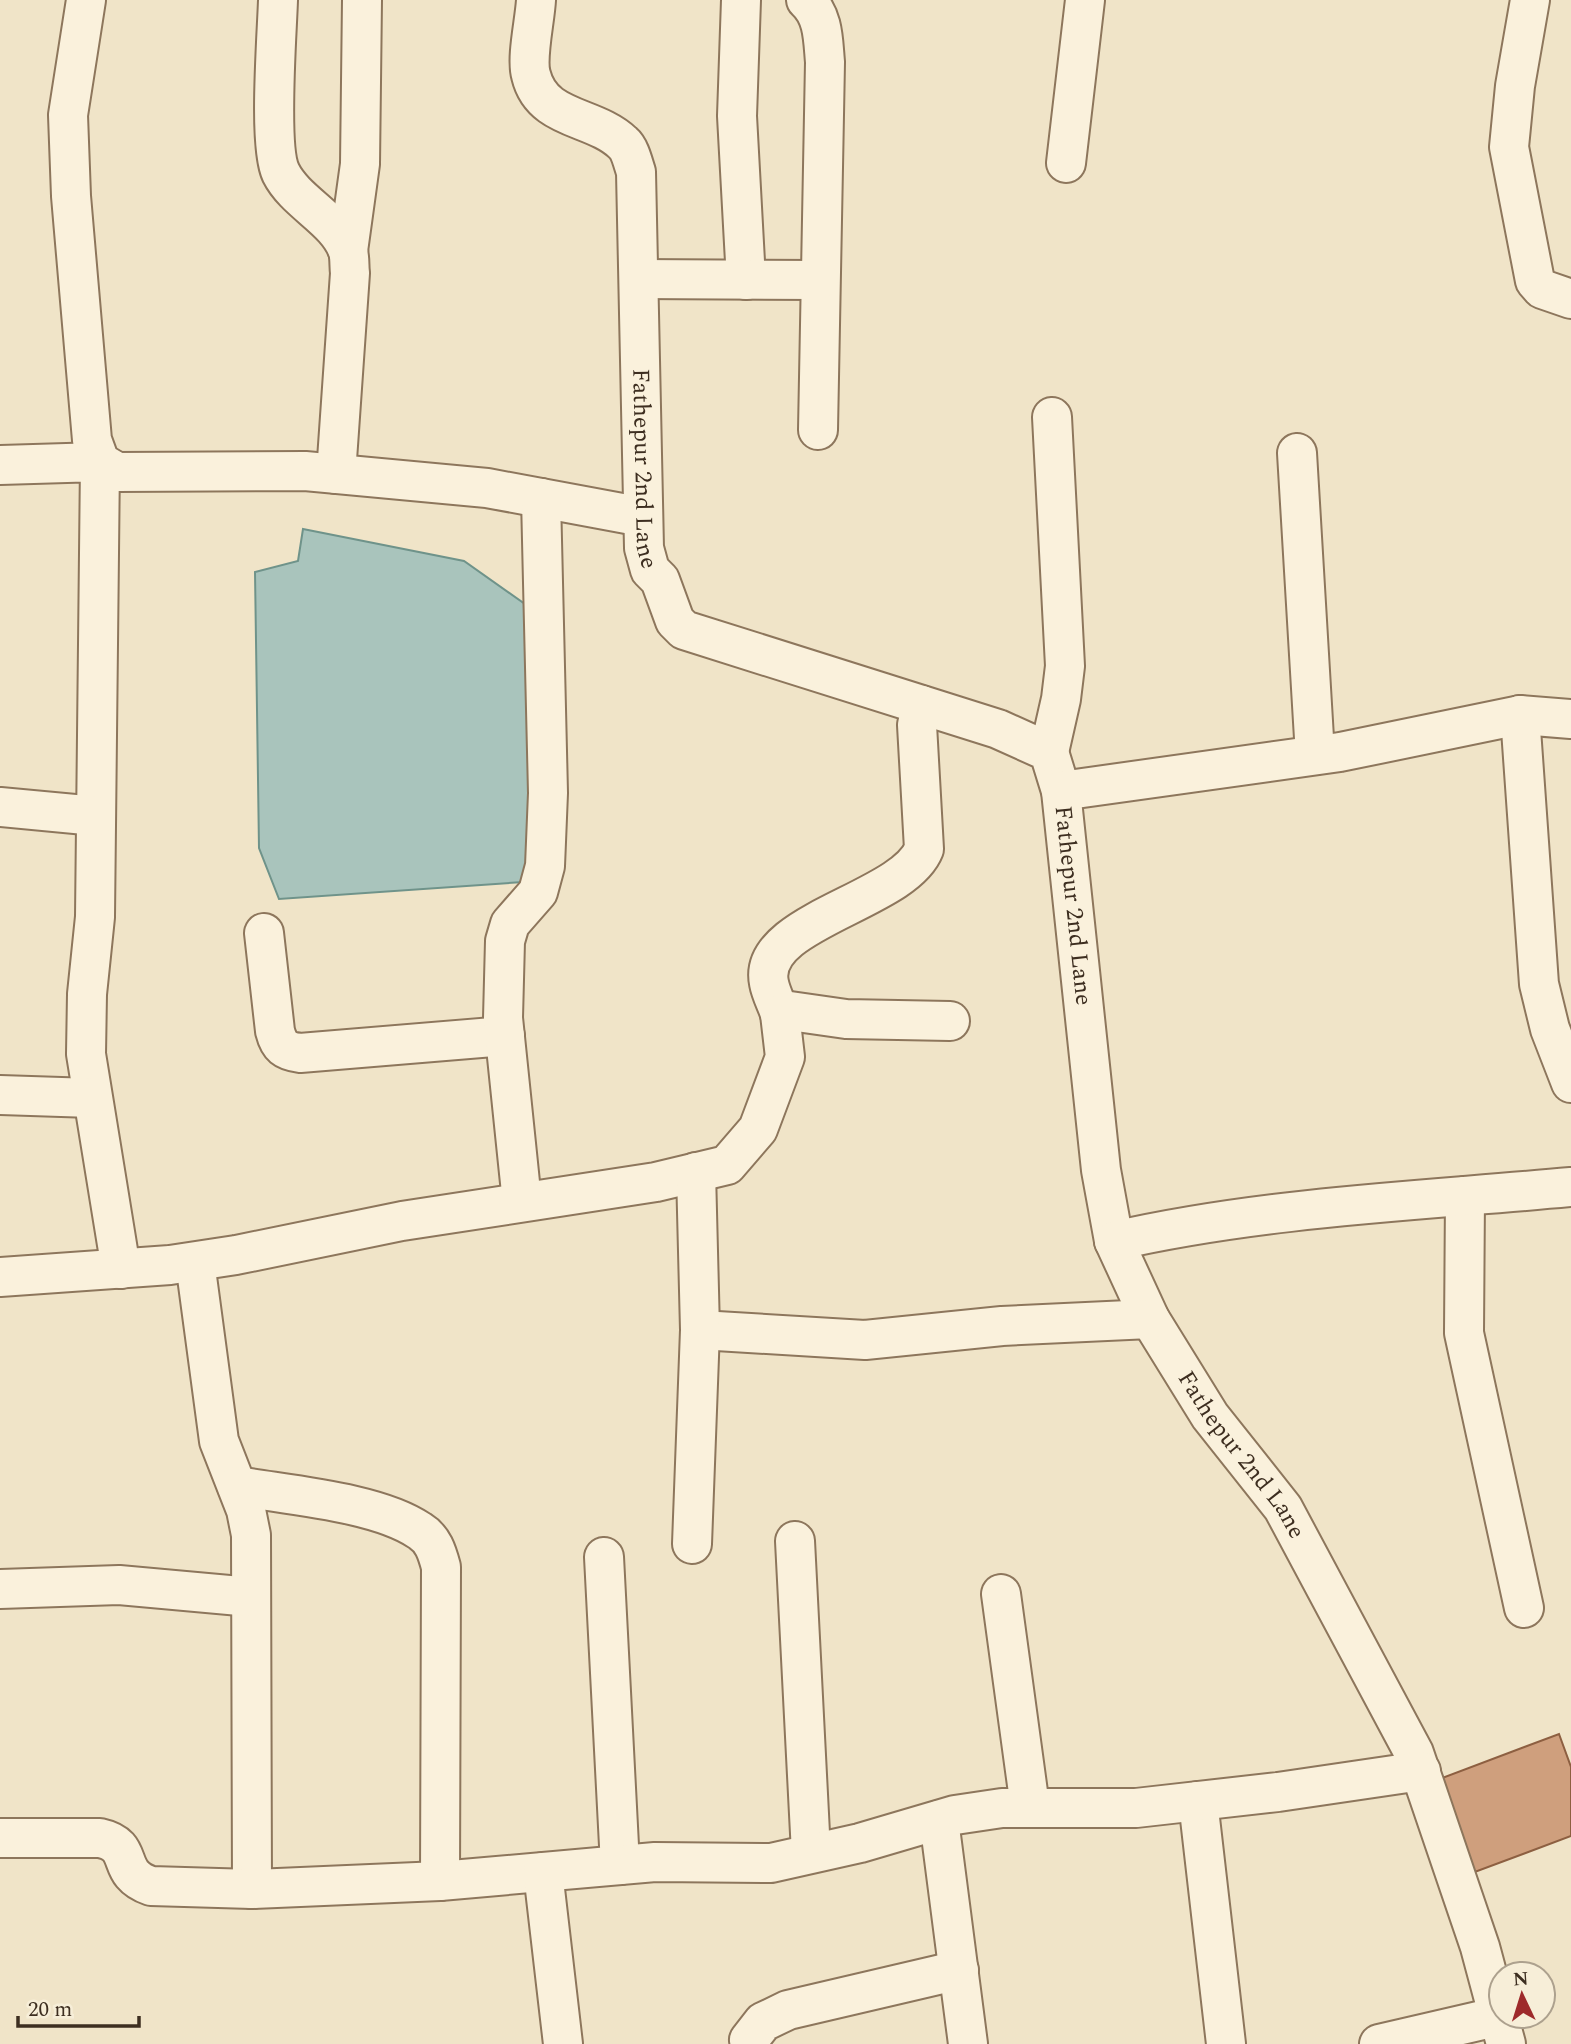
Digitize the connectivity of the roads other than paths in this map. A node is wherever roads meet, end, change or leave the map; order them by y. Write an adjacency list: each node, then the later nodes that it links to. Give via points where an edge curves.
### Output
1 (86, 0): 18 (street, via 69,129 71,196 92,440)
2 (278, 0): 10 (street, via 276,141 280,171)
3 (362, 0): 10 (street, via 360,164)
4 (536, 0): 11 (street, Fathepur 2nd Lane, via 530,74 540,97 560,113 603,129 625,144 636,172)
5 (741, 0): 12 (street, via 737,116)
6 (1085, 0): 9 (street)
7 (1530, 0): 14 (street, via 1510,126 1512,173 1535,281 1542,289)
8 (810, 1): 13 (street, via 822,30 825,62)
9 (1066, 163)
10 (348, 251): 20 (street)
11 (639, 279): 12 (street); 22 (street, Fathepur 2nd Lane)
12 (746, 280): 13 (street)
13 (819, 281): 16 (street)
14 (1571, 299)
15 (1052, 417): 26 (street, via 1065,666)
16 (818, 430)
17 (1297, 453): 27 (street)
18 (100, 462): 19 (street); 20 (street, via 117,472); 30 (street)
19 (0, 465)
20 (336, 474): 21 (street, via 487,488)
21 (541, 498): 22 (street); 34 (street, via 548,793 545,866 538,892 510,924 505,941)
22 (643, 517): 23 (street, Fathepur 2nd Lane, via 650,570 660,580 675,621 684,630)
23 (921, 705): 26 (street, Fathepur 2nd Lane, via 998,729); 32 (street, via 917,724 924,849 919,863 854,905 793,935 775,953 768,981)
24 (1520, 715): 25 (street); 27 (street); 35 (street, via 1539,984)
25 (1571, 719)
26 (1049, 752): 28 (street, Fathepur 2nd Lane)
27 (1315, 755): 28 (street)
28 (1061, 791): 42 (street, Fathepur 2nd Lane, via 1101,1170)
29 (0, 807): 30 (street)
30 (96, 816): 37 (street, via 86,1054)
31 (264, 933): 34 (street, via 275,1031 286,1051 300,1054)
32 (780, 1014): 33 (street); 38 (street, via 785,1057 758,1129 727,1165)
33 (950, 1021)
34 (505, 1036): 41 (street)
35 (1571, 1083)
36 (0, 1095): 37 (street)
37 (92, 1098): 44 (street)
38 (696, 1172): 41 (street); 47 (street)
39 (1571, 1187): 40 (street)
40 (1465, 1196): 42 (street, via 1268,1215); 55 (street, via 1464,1333)
41 (522, 1202): 43 (street)
42 (1114, 1241): 46 (street, Fathepur 2nd Lane)
43 (195, 1262): 44 (street); 48 (street, via 219,1441)
44 (121, 1269): 45 (street)
45 (0, 1277)
46 (1150, 1319): 47 (street, via 1002,1326 865,1340); 56 (street, Fathepur 2nd Lane, via 1210,1416 1283,1508)
47 (700, 1330): 50 (street)
48 (237, 1486): 54 (street, via 251,1535); 64 (street, via 397,1518 422,1532 436,1547 441,1567)
49 (795, 1541): 61 (street)
50 (692, 1544)
51 (604, 1557): 62 (street)
52 (0, 1589): 54 (street, via 119,1585)
53 (1000, 1594): 58 (street)
54 (251, 1597): 65 (street)
55 (1524, 1608)
56 (1420, 1771): 57 (street); 67 (street, Fathepur 2nd Lane)
57 (1198, 1801): 58 (street, via 1136,1808); 72 (street)
58 (1030, 1807): 59 (street)
59 (939, 1820): 61 (street); 66 (street)
60 (0, 1838): 65 (street, via 107,1839 122,1849 129,1874 151,1886)
61 (811, 1853): 62 (street, via 771,1863)
62 (620, 1866): 63 (street)
63 (543, 1872): 64 (street); 69 (street)
64 (440, 1881): 65 (street)
65 (252, 1889)
66 (959, 1970): 70 (street, via 788,2010 763,2022); 71 (street)
67 (1487, 1980)
68 (1503, 2030): 73 (street)
69 (563, 2044)
70 (750, 2044)
71 (968, 2044)
72 (1226, 2044)
73 (1379, 2044)

